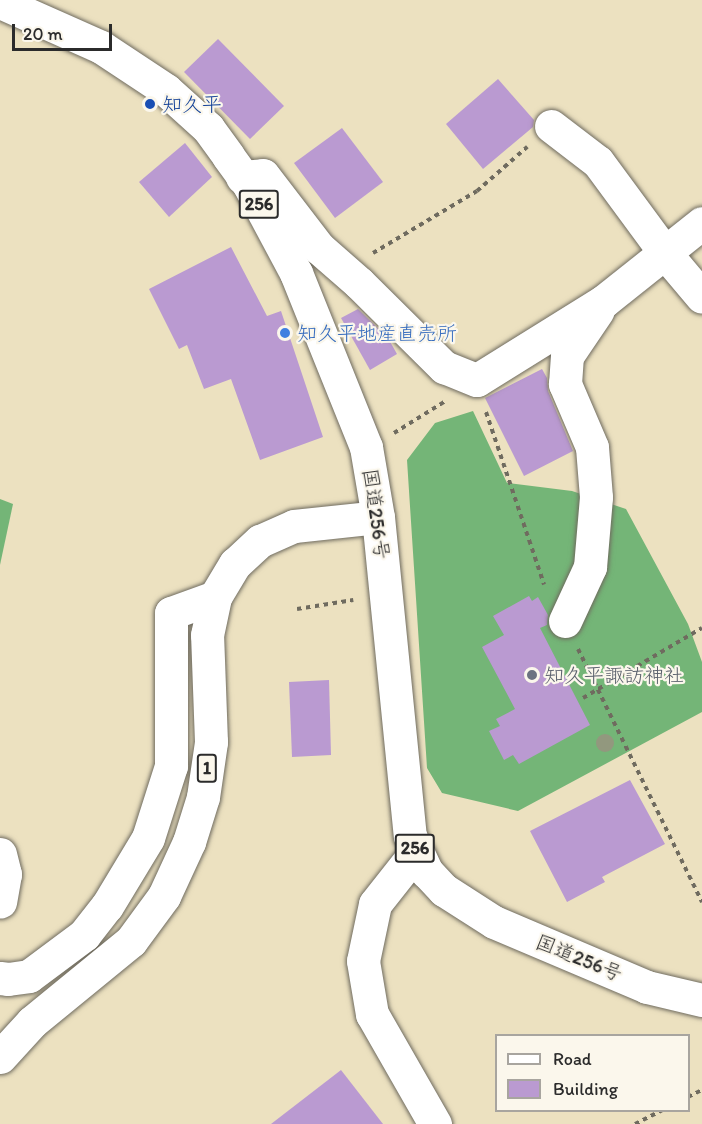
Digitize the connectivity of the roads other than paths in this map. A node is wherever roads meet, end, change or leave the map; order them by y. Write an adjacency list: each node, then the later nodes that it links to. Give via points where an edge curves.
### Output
1 (0, 2): 3 (main road, 国道256号 / 256, via 101,47 166,90 208,128)
2 (551, 126): 5 (main road, via 598,162)
3 (242, 177): 7 (main road, via 263,175 319,248 444,367 477,380); 8 (main road, 国道256号 / 256, via 296,273 358,423)
4 (702, 223): 5 (main road)
5 (665, 253): 6 (main road); 7 (main road)
6 (702, 297)
7 (603, 301): 10 (main road, via 567,356 565,384 592,447 596,496 591,567)
8 (378, 517): 9 (main road, 1, via 294,526 260,541 235,564); 11 (main road, 国道256号 / 256, via 410,836)
9 (215, 597): 14 (main road, via 171,613 171,766 148,838 107,906 84,935 29,976); 16 (main road, 1, via 207,634 211,742 203,797 189,842 164,896 130,941 32,1022)
10 (565, 621)
11 (416, 852): 15 (main road, 国道256号 / 256, via 427,872 444,890 494,922 647,987); 17 (main road, via 375,904 363,961 372,1014)
12 (0, 854): 13 (main road, via 5,874)
13 (0, 902)
14 (0, 978)
15 (702, 1000)
16 (0, 1057)
17 (435, 1124)

